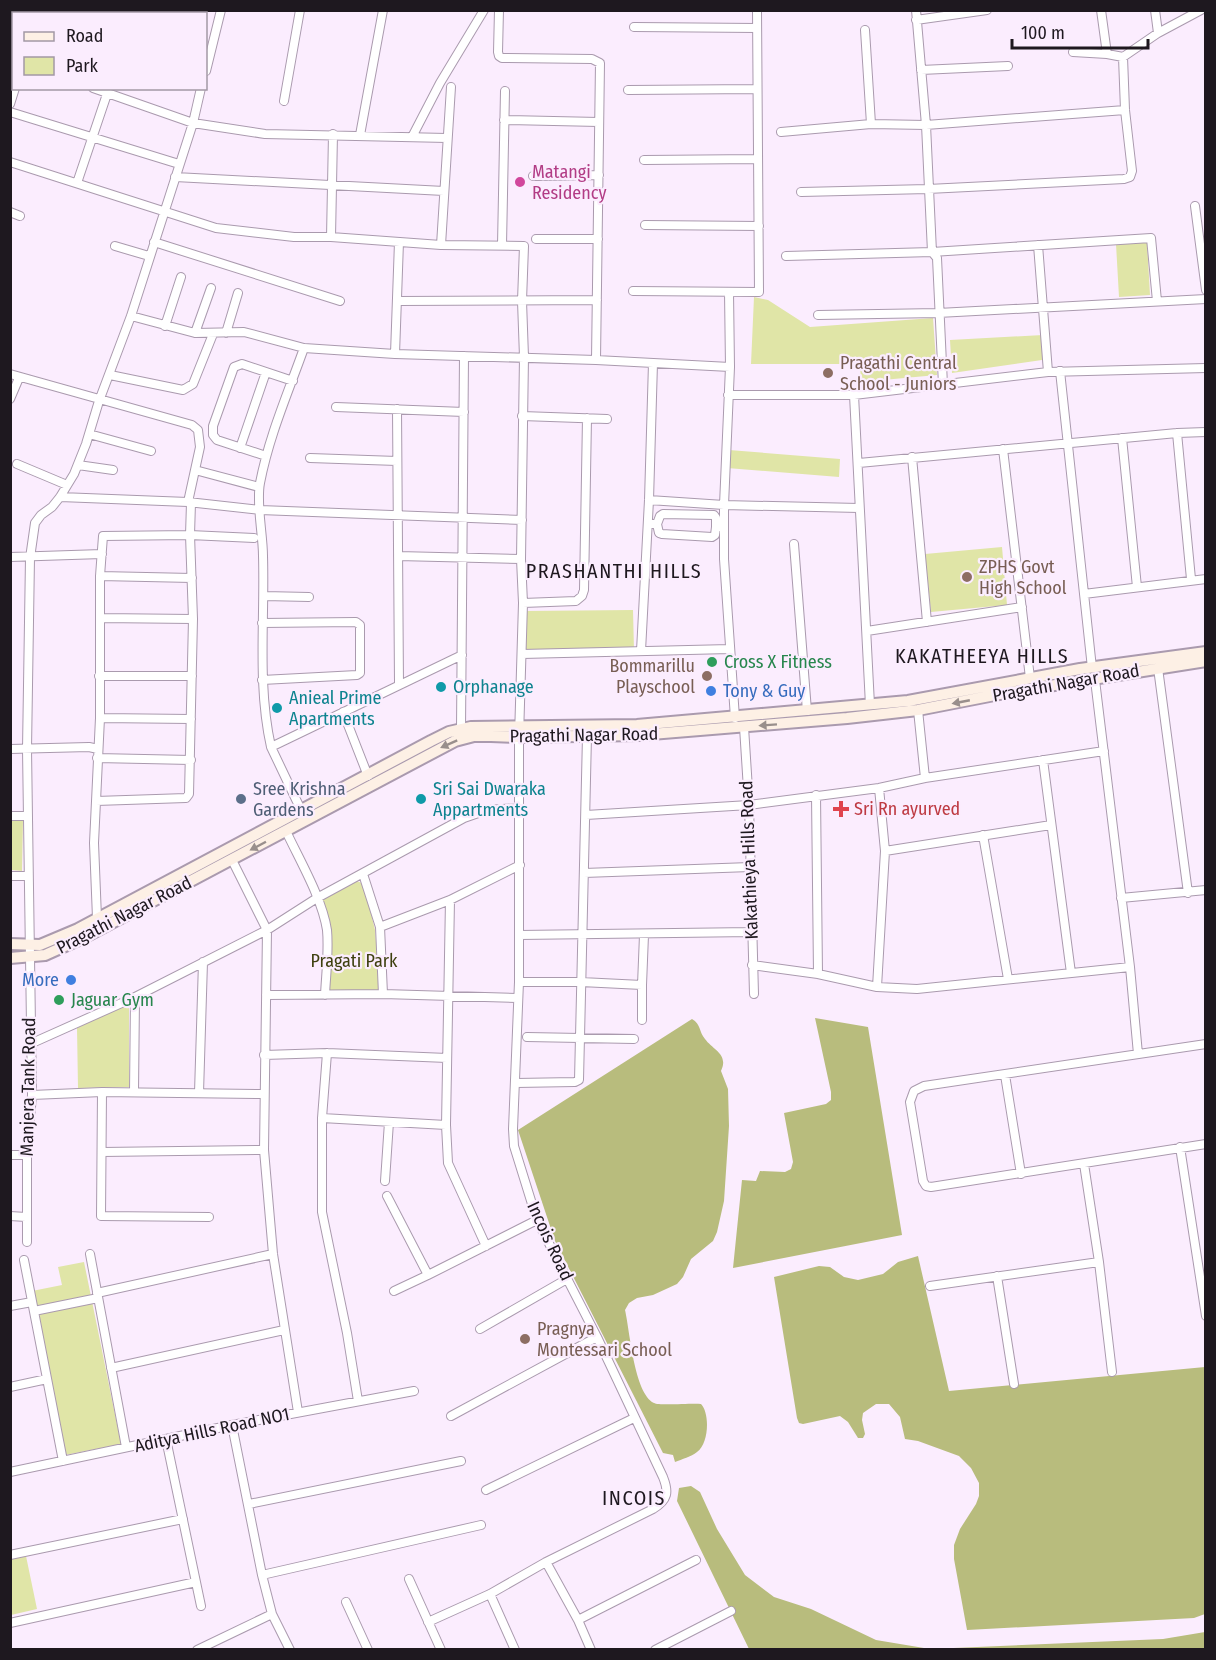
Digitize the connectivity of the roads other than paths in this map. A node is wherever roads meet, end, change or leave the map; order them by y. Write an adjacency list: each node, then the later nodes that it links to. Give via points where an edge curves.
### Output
1 (221, 10): 21 (street)
2 (300, 10): 30 (street)
3 (383, 10): 40 (street)
4 (484, 10): 42 (street)
5 (499, 10): 34 (street, via 499,57 592,59 600,63)
6 (757, 10): 14 (street)
7 (916, 10): 12 (street)
8 (1101, 10): 18 (street)
9 (1155, 10): 16 (street)
10 (1201, 10): 16 (street)
11 (983, 11): 12 (street)
12 (916, 20): 22 (street)
13 (634, 27): 14 (street)
14 (757, 28): 24 (street)
15 (865, 30): 36 (street)
16 (1158, 33): 19 (street)
17 (1073, 52): 18 (street)
18 (1107, 54): 19 (street)
19 (1123, 57): 31 (street)
20 (1008, 66): 22 (street)
21 (207, 67)
22 (921, 70): 37 (street)
23 (451, 87): 43 (street)
24 (758, 89): 27 (street); 44 (street)
25 (98, 90): 29 (street)
26 (200, 90): 35 (street, Manjera Tank Road)
27 (628, 90)
28 (505, 91): 33 (street)
29 (107, 94): 35 (street); 41 (street)
30 (284, 101)
31 (1125, 110): 37 (street); 53 (street, via 1130,177)
32 (10, 112): 41 (street)
33 (504, 120): 34 (street); 68 (street)
34 (599, 122): 49 (street)
35 (192, 123): 39 (street, via 265,134); 47 (street, Manjera Tank Road)
36 (871, 124): 37 (street); 38 (street)
37 (926, 125): 53 (street)
38 (781, 132)
39 (333, 134): 40 (street); 52 (street)
40 (360, 135): 42 (street)
41 (93, 137): 47 (street); 51 (street)
42 (412, 137): 43 (street)
43 (447, 138): 54 (street)
44 (758, 159): 45 (street); 61 (street)
45 (644, 160)
46 (10, 162): 51 (street)
47 (179, 164): 50 (street, Manjera Tank Road)
48 (533, 176): 49 (street)
49 (599, 176): 64 (street)
50 (176, 177): 52 (street); 57 (street, Manjera Tank Road)
51 (77, 183): 57 (street)
52 (332, 186): 54 (street); 62 (street)
53 (928, 189): 55 (street); 71 (street)
54 (444, 191): 67 (street)
55 (801, 192)
56 (1195, 206): 76 (street)
57 (165, 211): 62 (street, via 216,228); 65 (street, Manjera Tank Road)
58 (10, 212): 59 (street)
59 (20, 216)
60 (645, 225): 61 (street)
61 (759, 226): 78 (street, via 759,292)
62 (331, 237): 66 (street)
63 (536, 239): 64 (street)
64 (598, 239): 81 (street)
65 (154, 242): 72 (street, Manjera Tank Road); 85 (street)
66 (399, 242): 67 (street); 82 (street)
67 (441, 245): 68 (street)
68 (502, 245): 83 (street, Incois Road, via 524,246)
69 (1038, 245): 71 (street); 84 (street, via 1151,238); 86 (street)
70 (115, 246): 72 (street)
71 (933, 252): 73 (street); 87 (street, via 937,258)
72 (149, 256): 89 (street, Manjera Tank Road)
73 (786, 256)
74 (181, 277): 90 (street)
75 (211, 288): 91 (street)
76 (1206, 290)
77 (633, 291): 78 (street)
78 (729, 292): 100 (street)
79 (238, 294): 92 (street)
80 (1206, 299): 84 (street)
81 (597, 300): 83 (street); 98 (street)
82 (398, 301): 83 (street); 95 (street)
83 (522, 301): 97 (street, Incois Road)
84 (1157, 301): 86 (street)
85 (340, 302)
86 (1043, 308): 87 (street); 104 (street)
87 (938, 313): 88 (street); 109 (street)
88 (818, 315)
89 (131, 316): 90 (street); 106 (street, Manjera Tank Road)
90 (165, 326): 91 (street)
91 (195, 333): 93 (street)
92 (226, 333): 93 (street); 94 (street, via 257,334)
93 (213, 334): 106 (street, via 193,384 183,390)
94 (304, 348): 95 (street); 108 (street)
95 (395, 354): 96 (street)
96 (464, 356): 97 (street); 116 (street)
97 (524, 357): 98 (street); 117 (street, Incois Road)
98 (596, 360): 99 (street)
99 (653, 363): 100 (street); 140 (street)
100 (730, 367): 110 (street)
101 (1206, 368): 102 (street)
102 (1060, 371): 104 (street); 124 (street)
103 (266, 372): 108 (street); 125 (street); 125 (street, via 242,364 234,367 213,426 217,440)
104 (1048, 372): 109 (street)
105 (10, 374): 107 (street)
106 (110, 375): 113 (street, Manjera Tank Road)
107 (19, 378): 112 (street); 113 (street)
108 (292, 381): 128 (street)
109 (943, 385): 111 (street)
110 (728, 395): 111 (street); 142 (street)
111 (854, 395): 132 (street)
112 (10, 399)
113 (99, 401): 122 (street, Manjera Tank Road); 136 (street, via 192,425 200,436)
114 (336, 407): 115 (street)
115 (397, 410): 116 (street); 131 (street)
116 (464, 412): 146 (street)
117 (522, 416): 118 (street); 147 (street, Incois Road)
118 (587, 418): 119 (street); 168 (street, via 582,596 576,601)
119 (607, 419)
120 (1206, 432): 121 (street)
121 (1177, 433): 123 (street); 162 (street)
122 (89, 434): 127 (street); 134 (street, Manjera Tank Road)
123 (1122, 438): 124 (street); 164 (street)
124 (1067, 443): 126 (street); 165 (street)
125 (240, 448): 128 (street)
126 (1003, 449): 129 (street); 169 (street)
127 (151, 451)
128 (266, 456): 138 (street)
129 (912, 457): 132 (street); 172 (street)
130 (310, 458): 131 (street)
131 (397, 461): 145 (street)
132 (859, 463): 143 (street)
133 (17, 464): 137 (street)
134 (78, 465): 135 (street); 137 (street, Manjera Tank Road)
135 (113, 470)
136 (195, 470): 138 (street); 141 (street)
137 (67, 485): 139 (street, Manjera Tank Road)
138 (259, 487): 144 (street)
139 (60, 497): 141 (street); 157 (street, Manjera Tank Road, via 35,523)
140 (649, 500): 142 (street); 148 (street)
141 (190, 502): 144 (street); 151 (street)
142 (724, 505): 143 (street); 150 (street)
143 (859, 508): 174 (street)
144 (260, 510): 145 (street); 166 (street)
145 (398, 514): 146 (street); 155 (street)
146 (463, 519): 147 (street); 158 (street)
147 (522, 520): 159 (street, Incois Road)
148 (648, 524): 149 (street); 176 (street)
149 (657, 524): 150 (street, via 662,534 712,537); 150 (street, via 663,514 714,515)
150 (720, 527): 175 (street)
151 (190, 535): 152 (street); 154 (street, via 104,536); 161 (street)
152 (254, 538)
153 (794, 544): 191 (street)
154 (102, 554): 157 (street); 160 (street)
155 (398, 556): 158 (street); 188 (street)
156 (10, 557): 157 (street)
157 (30, 558): 201 (street, Manjera Tank Road)
158 (463, 558): 159 (street); 179 (street)
159 (521, 560): 168 (street, Incois Road)
160 (100, 576): 161 (street); 170 (street)
161 (192, 578): 171 (street)
162 (1191, 579): 163 (street); 164 (street)
163 (1206, 579)
164 (1137, 587): 165 (street)
165 (1084, 594): 181 (street)
166 (264, 596): 167 (street); 173 (street)
167 (309, 597)
168 (523, 603): 178 (street, Incois Road)
169 (1022, 607): 172 (street); 185 (street)
170 (100, 618): 171 (street); 183 (street)
171 (193, 619): 184 (street)
172 (927, 622): 174 (street)
173 (262, 623): 186 (street); 186 (street, via 356,622 360,626 357,675)
174 (867, 631): 189 (street)
175 (730, 649): 176 (street); 194 (street)
176 (640, 651): 178 (street)
177 (1206, 652): 181 (main road, Pragathi Nagar Road)
178 (522, 654): 198 (street, Incois Road)
179 (462, 655): 188 (street); 197 (street)
180 (1206, 661): 182 (main road, Pragathi Nagar Road)
181 (1092, 668): 185 (main road, Pragathi Nagar Road)
182 (1158, 668): 187 (main road, Pragathi Nagar Road); 230 (street)
183 (99, 676): 184 (street); 193 (street)
184 (192, 676): 195 (street)
185 (1030, 678): 189 (main road, Pragathi Nagar Road)
186 (262, 680): 200 (street)
187 (1095, 680): 190 (main road, Pragathi Nagar Road, one-way to 190); 203 (street)
188 (399, 684): 192 (street)
189 (870, 705): 191 (main road, Pragathi Nagar Road)
190 (918, 710): 196 (main road, Pragathi Nagar Road, one-way to 196); 208 (street)
191 (807, 711): 194 (main road, Pragathi Nagar Road)
192 (343, 712): 200 (street); 207 (street)
193 (100, 718): 195 (street); 204 (street)
194 (735, 718): 198 (main road, Pragathi Nagar Road)
195 (191, 719): 205 (street)
196 (744, 727): 199 (main road, Pragathi Nagar Road); 212 (street, Kakathieya Hills Road)
197 (461, 729): 198 (main road, Pragathi Nagar Road, via 489,726); 207 (main road, Pragathi Nagar Road)
198 (520, 733): 199 (main road, Pragathi Nagar Road); 213 (street, Incois Road); 219 (main road, Pragathi Nagar Road, one-way to 219, via 455,741)
199 (587, 736): 215 (street)
200 (271, 747): 214 (street)
201 (27, 748): 202 (street); 204 (street, via 88,747); 217 (street, Manjera Tank Road)
202 (10, 749)
203 (1104, 751): 206 (street); 232 (street)
204 (97, 753): 205 (street); 211 (street)
205 (191, 760): 211 (street, via 186,798)
206 (1042, 760): 208 (street); 218 (street)
207 (368, 776): 214 (main road, Pragathi Nagar Road)
208 (925, 778): 209 (street)
209 (879, 788): 210 (street); 221 (street)
210 (816, 795): 212 (street); 249 (street)
211 (96, 801): 234 (street)
212 (749, 805): 215 (street); 224 (street, Kakathieya Hills Road)
213 (520, 808): 223 (street, Incois Road); 226 (street, via 487,810 464,818)
214 (302, 810): 234 (main road, Pragathi Nagar Road)
215 (586, 815): 225 (street)
216 (10, 816): 217 (street)
217 (27, 816): 228 (street, Manjera Tank Road)
218 (1051, 825): 220 (street); 248 (street)
219 (286, 831): 222 (main road, Pragathi Nagar Road, one-way to 222); 231 (street)
220 (983, 835): 221 (street); 250 (street)
221 (885, 851): 254 (street)
222 (232, 860): 236 (street); 244 (main road, Pragathi Nagar Road, via 85,937)
223 (520, 865): 233 (street); 239 (street, Incois Road)
224 (750, 867): 225 (street); 237 (street, Kakathieya Hills Road)
225 (584, 873): 240 (street)
226 (363, 874): 231 (street); 235 (street)
227 (10, 876): 228 (street)
228 (27, 876): 242 (street, Manjera Tank Road)
229 (1206, 890): 230 (street)
230 (1188, 893): 232 (street)
231 (317, 898): 236 (street); 258 (street, via 327,931)
232 (1121, 898): 247 (street)
233 (450, 900): 235 (street); 259 (street)
234 (97, 918): 242 (main road, Pragathi Nagar Road, via 49,942)
235 (380, 927): 255 (street)
236 (267, 930): 245 (street); 257 (street)
237 (752, 932): 238 (street); 246 (street, Kakathieya Hills Road)
238 (644, 934): 240 (street); 253 (street)
239 (519, 935): 240 (street); 251 (street, Incois Road)
240 (583, 935): 252 (street)
241 (10, 944): 242 (main road, Pragathi Nagar Road)
242 (29, 945): 244 (street, Manjera Tank Road)
243 (10, 958): 244 (main road, Pragathi Nagar Road)
244 (29, 958): 266 (street, Manjera Tank Road)
245 (203, 963): 260 (street); 276 (street)
246 (752, 965): 249 (street); 256 (street, Kakathieya Hills Road)
247 (1130, 967): 248 (street); 269 (street)
248 (1071, 973): 250 (street)
249 (818, 974): 254 (street)
250 (1008, 979): 254 (street, via 917,989)
251 (519, 982): 252 (street); 261 (street, Incois Road)
252 (581, 982): 253 (street); 264 (street)
253 (642, 985): 262 (street)
254 (877, 987)
255 (383, 994): 258 (street); 259 (street)
256 (754, 994)
257 (266, 995): 258 (street); 270 (street)
258 (325, 995)
259 (448, 996): 261 (street); 271 (street)
260 (135, 997): 266 (street); 275 (street)
261 (517, 998): 273 (street, Incois Road)
262 (642, 1020)
263 (527, 1037): 264 (street)
264 (579, 1037): 265 (street); 273 (street, via 579,1080)
265 (634, 1039)
266 (30, 1044): 278 (street, Manjera Tank Road)
267 (1206, 1044): 269 (street)
268 (327, 1053): 270 (street); 271 (street); 279 (street)
269 (1138, 1054): 272 (street)
270 (264, 1055): 277 (street)
271 (447, 1058): 281 (street)
272 (1005, 1075): 289 (street); 289 (street, via 918,1088 910,1102 926,1186)
273 (516, 1083): 295 (street, Incois Road, via 514,1146)
274 (102, 1092): 275 (street); 278 (street); 285 (street)
275 (134, 1092): 276 (street)
276 (199, 1093): 277 (street)
277 (264, 1094): 284 (street)
278 (32, 1095): 287 (street, Manjera Tank Road)
279 (322, 1118): 280 (street); 321 (street, via 322,1212)
280 (389, 1122): 281 (street); 290 (street)
281 (446, 1125): 297 (street, via 448,1163)
282 (1206, 1144): 283 (street)
283 (1180, 1147): 288 (street); 311 (street)
284 (264, 1150): 285 (street); 299 (street)
285 (102, 1152): 294 (street, via 101,1216)
286 (10, 1155): 287 (street)
287 (27, 1155): 293 (street, Manjera Tank Road)
288 (1084, 1164): 289 (street); 301 (street)
289 (1021, 1174)
290 (385, 1181)
291 (387, 1196): 302 (street)
292 (10, 1216): 293 (street)
293 (26, 1217): 296 (street, Manjera Tank Road)
294 (209, 1217)
295 (537, 1220): 297 (street); 304 (street, Incois Road)
296 (27, 1242)
297 (486, 1246): 302 (street)
298 (90, 1254): 307 (street)
299 (273, 1254): 307 (street); 313 (street)
300 (24, 1260): 308 (street)
301 (1099, 1262): 303 (street); 316 (street)
302 (428, 1275): 306 (street)
303 (997, 1276): 305 (street); 318 (street)
304 (567, 1279): 312 (street); 314 (street, Incois Road)
305 (930, 1286)
306 (394, 1291)
307 (98, 1295): 310 (street); 315 (street)
308 (32, 1302): 309 (street); 310 (street)
309 (10, 1306)
310 (34, 1311): 317 (street)
311 (1206, 1316)
312 (480, 1329)
313 (284, 1330): 315 (street); 322 (street)
314 (597, 1337): 323 (street); 324 (street, Incois Road)
315 (111, 1368): 327 (street)
316 (1112, 1372)
317 (47, 1379): 319 (street); 328 (street)
318 (1014, 1384)
319 (10, 1387)
320 (414, 1391): 321 (street, Aditya Hills Road NO1)
321 (358, 1401): 322 (street, Aditya Hills Road NO1)
322 (298, 1412): 325 (street, Aditya Hills Road NO1)
323 (452, 1416)
324 (634, 1418): 331 (street); 337 (street, Incois Road, via 667,1488 665,1499 653,1509)
325 (232, 1425): 326 (street, Aditya Hills Road NO1); 332 (street)
326 (166, 1439): 327 (street, Aditya Hills Road NO1); 333 (street)
327 (126, 1448): 328 (street, Aditya Hills Road NO1)
328 (63, 1461): 330 (street, Aditya Hills Road NO1)
329 (461, 1461): 332 (street)
330 (10, 1472)
331 (486, 1490)
332 (249, 1504): 338 (street)
333 (183, 1519): 335 (street); 340 (street)
334 (481, 1525): 338 (street)
335 (10, 1555)
336 (696, 1560): 346 (street)
337 (546, 1562): 341 (street, Incois Road); 346 (street)
338 (262, 1575): 345 (street)
339 (409, 1579): 347 (street)
340 (196, 1582): 343 (street); 348 (street)
341 (490, 1594): 347 (street, Incois Road); 353 (street)
342 (346, 1602): 351 (street)
343 (201, 1606)
344 (731, 1611): 355 (street)
345 (272, 1614): 349 (street); 350 (street)
346 (578, 1620): 354 (street)
347 (428, 1622): 352 (street)
348 (10, 1623)
349 (197, 1650)
350 (290, 1650)
351 (368, 1650)
352 (441, 1650)
353 (515, 1650)
354 (591, 1650)
355 (655, 1650)

